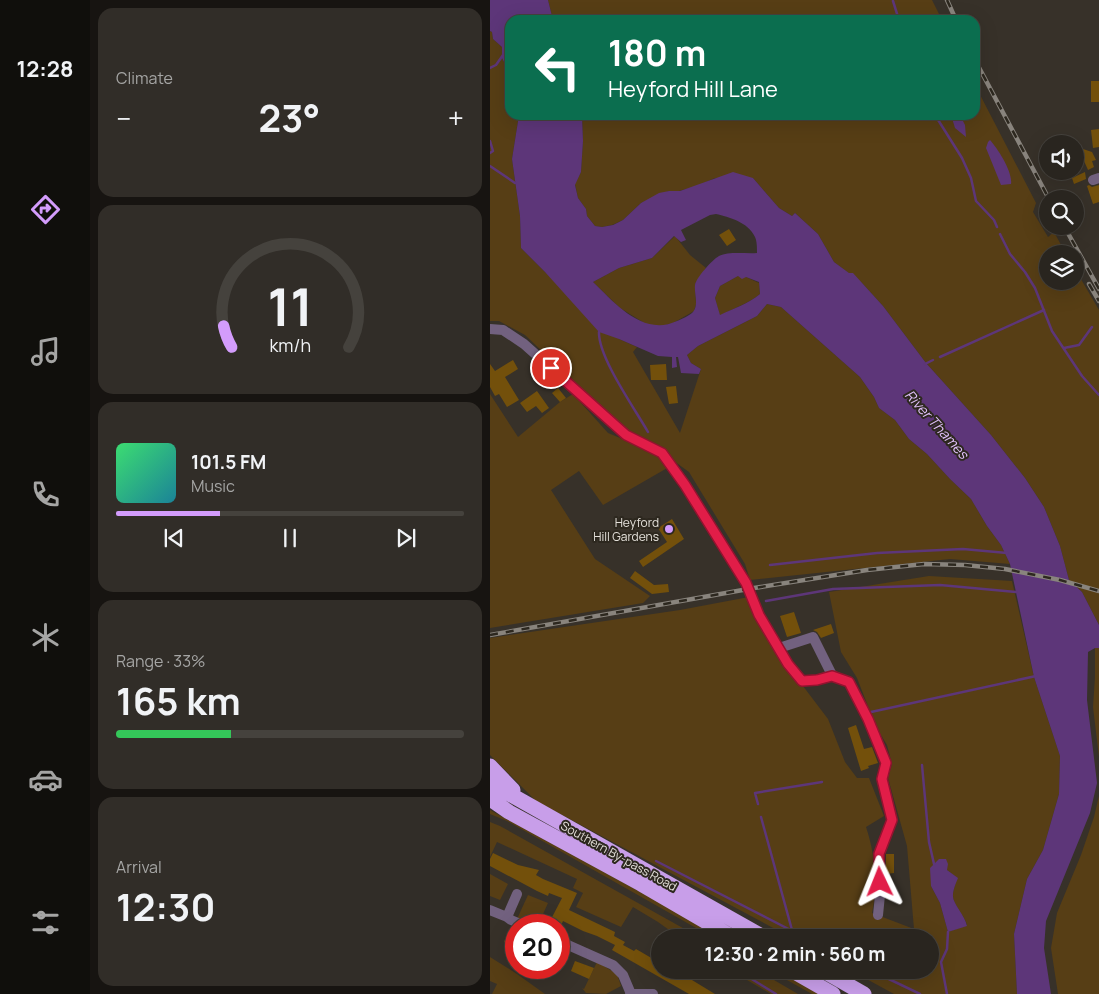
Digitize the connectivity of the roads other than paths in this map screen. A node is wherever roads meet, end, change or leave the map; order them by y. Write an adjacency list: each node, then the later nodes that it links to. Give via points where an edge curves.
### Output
1 (490, 329): 2 (street, via 503,330 524,344 626,435 662,453 746,583 759,615)
2 (779, 648): 3 (street, via 802,681); 3 (street, via 813,637)
3 (832, 676): 13 (street, via 849,682 886,763 882,779 892,820 879,854)
4 (490, 766): 7 (highway, Southern By-pass Road)
5 (490, 783): 7 (highway, Southern By-pass Road)
6 (490, 799): 9 (highway, Southern By-pass Road)
7 (525, 802): 16 (highway, Southern By-pass Road)
8 (490, 805): 9 (highway)
9 (509, 812): 15 (highway, Southern By-pass Road)
10 (517, 894): 12 (street)
11 (490, 910): 14 (street)
12 (508, 914)
13 (878, 915)
14 (505, 916)
15 (719, 929)
16 (749, 929)
17 (570, 945): 20 (street, via 613,965 623,975)
18 (807, 979): 22 (highway)
19 (838, 979): 23 (highway)
20 (630, 994): 21 (street)
21 (652, 994)
22 (833, 994)
23 (864, 994)

